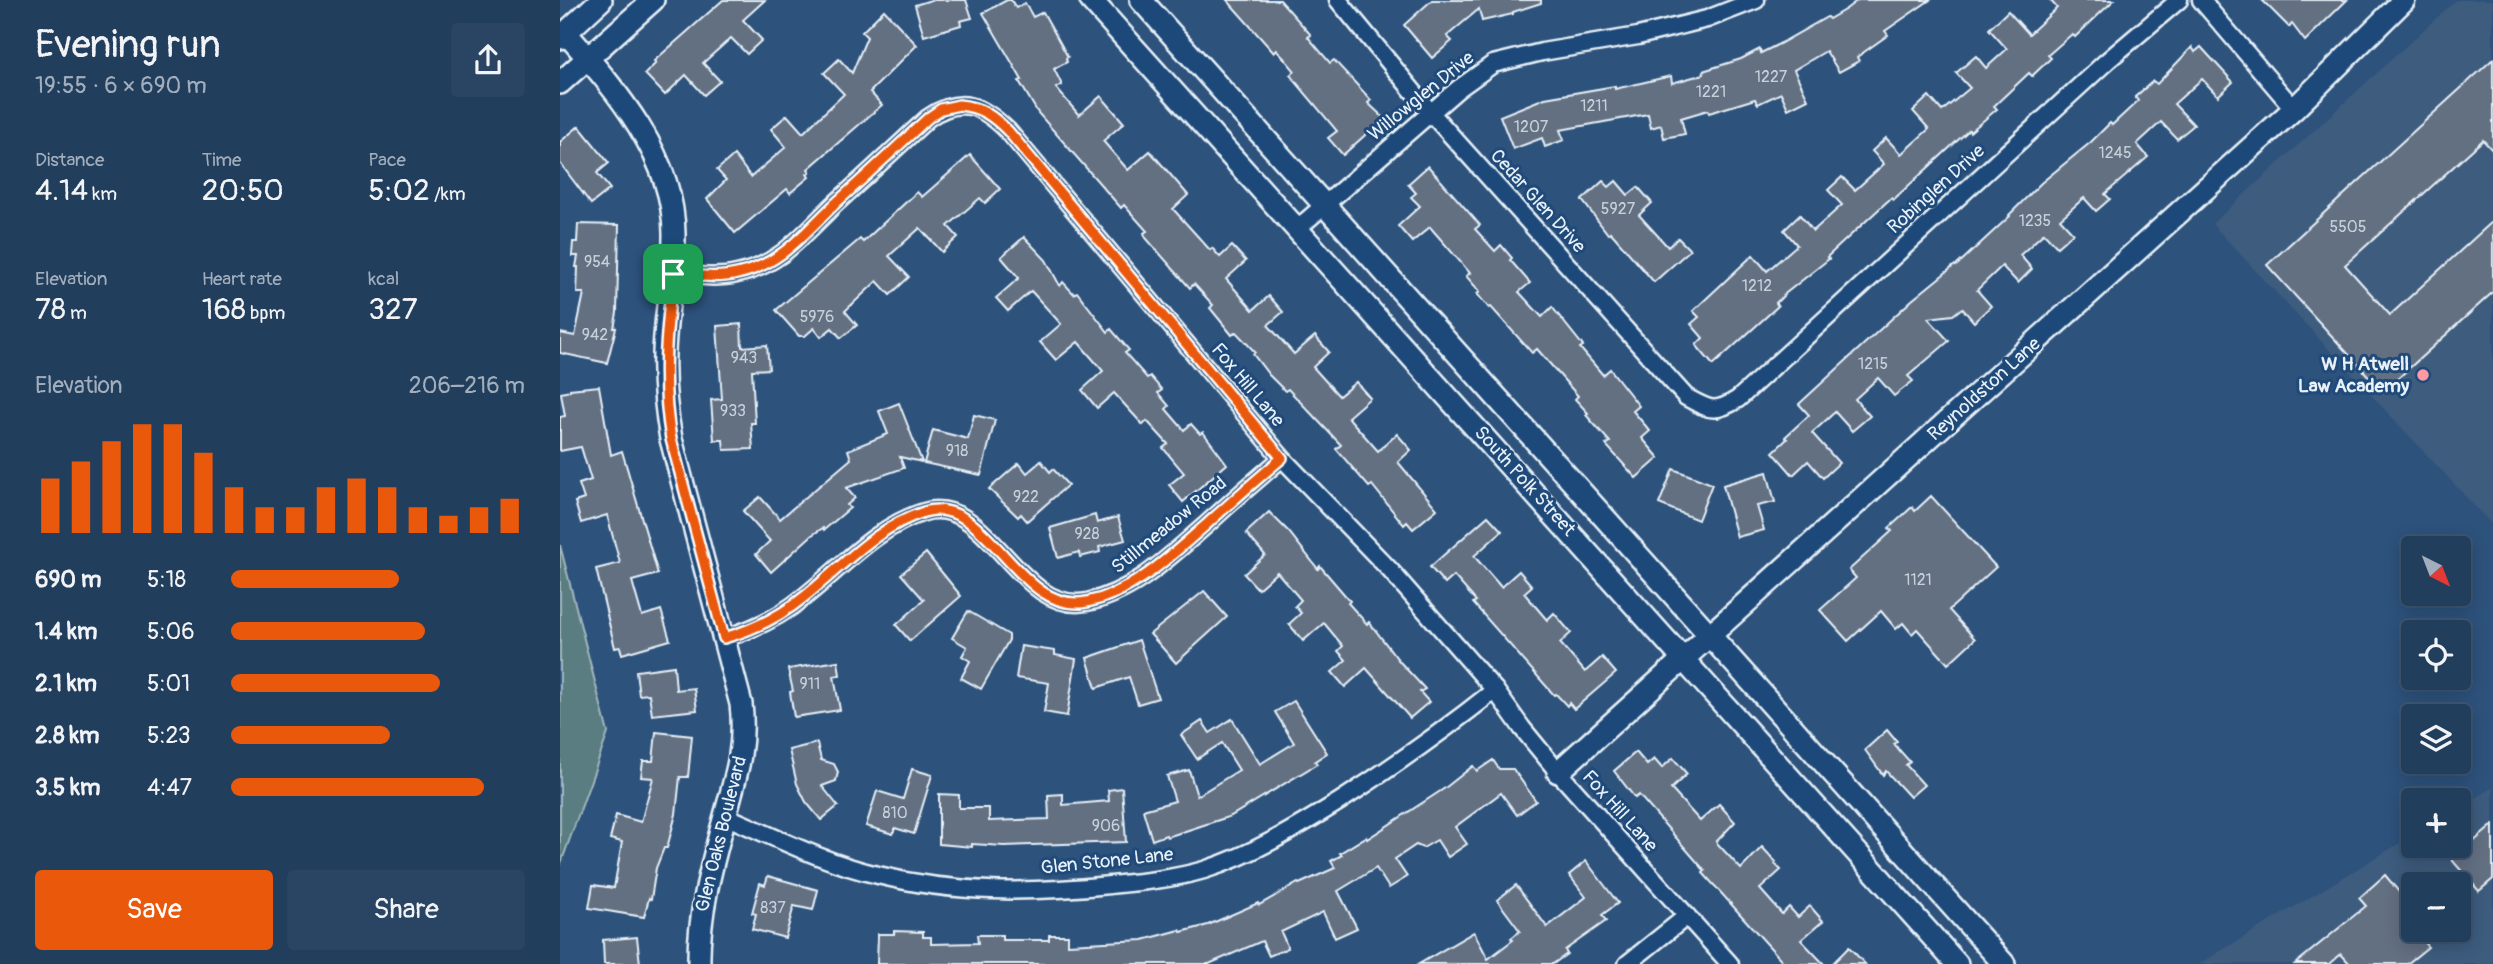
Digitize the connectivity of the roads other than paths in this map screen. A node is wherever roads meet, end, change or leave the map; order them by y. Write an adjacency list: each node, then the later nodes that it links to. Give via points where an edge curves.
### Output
1 (601, 0): 10 (main road)
2 (653, 0): 11 (main road)
3 (1091, 0): 16 (main road, South Polk Street)
4 (1141, 0): 15 (main road, South Polk Street)
5 (1338, 0): 14 (street, Cedar Glen Drive)
6 (1756, 0): 14 (street, Willowglen Drive, via 1707,19 1638,36 1493,64)
7 (2179, 0): 18 (street, Robinglen Drive, via 1738,399)
8 (2201, 0): 13 (street)
9 (2404, 0): 13 (main road, Reynoldston Lane)
10 (563, 35): 11 (main road, Glen Oaks Boulevard)
11 (587, 58): 12 (main road); 17 (main road, Glen Oaks Boulevard, via 639,126 658,164 674,222)
12 (560, 83)
13 (2294, 109): 20 (main road, Reynoldston Lane)
14 (1431, 113): 15 (street, Willowglen Drive); 18 (street, Cedar Glen Drive, via 1686,397 1706,408)
15 (1325, 204): 16 (street, Willowglen Drive); 20 (main road, South Polk Street)
16 (1298, 228): 22 (main road, South Polk Street)
17 (673, 274): 19 (street, Fox Hill Lane, via 723,276 750,271 779,257 928,118 941,109 971,106 991,114 1008,131); 21 (main road, Glen Oaks Boulevard, via 664,353 666,406)
18 (1721, 409)
19 (1282, 458): 21 (street, Stillmeadow Road, via 1137,582 1104,597 1059,602 1022,574 968,521 945,511 926,512 875,538 788,608 743,633); 23 (street, Fox Hill Lane, via 1389,569)
20 (1712, 636): 22 (main road, Reynoldston Lane); 31 (main road, South Polk Street)
21 (724, 638): 25 (main road, Glen Oaks Boulevard, via 743,720 738,772)
22 (1685, 660): 24 (main road, Reynoldston Lane); 30 (main road, South Polk Street)
23 (1495, 690): 24 (street, Fox Hill Lane); 25 (street, Glen Stone Lane, via 1373,779 1265,844 1204,870 1155,881 1033,891 934,887 831,860)
24 (1558, 772): 26 (street, Fox Hill Lane)
25 (725, 816): 27 (main road, Glen Oaks Boulevard, via 699,922)
26 (1687, 916): 28 (street); 29 (street, Fox Hill Lane)
27 (699, 964)
28 (1627, 964)
29 (1730, 964)
30 (1958, 964)
31 (2004, 964)

